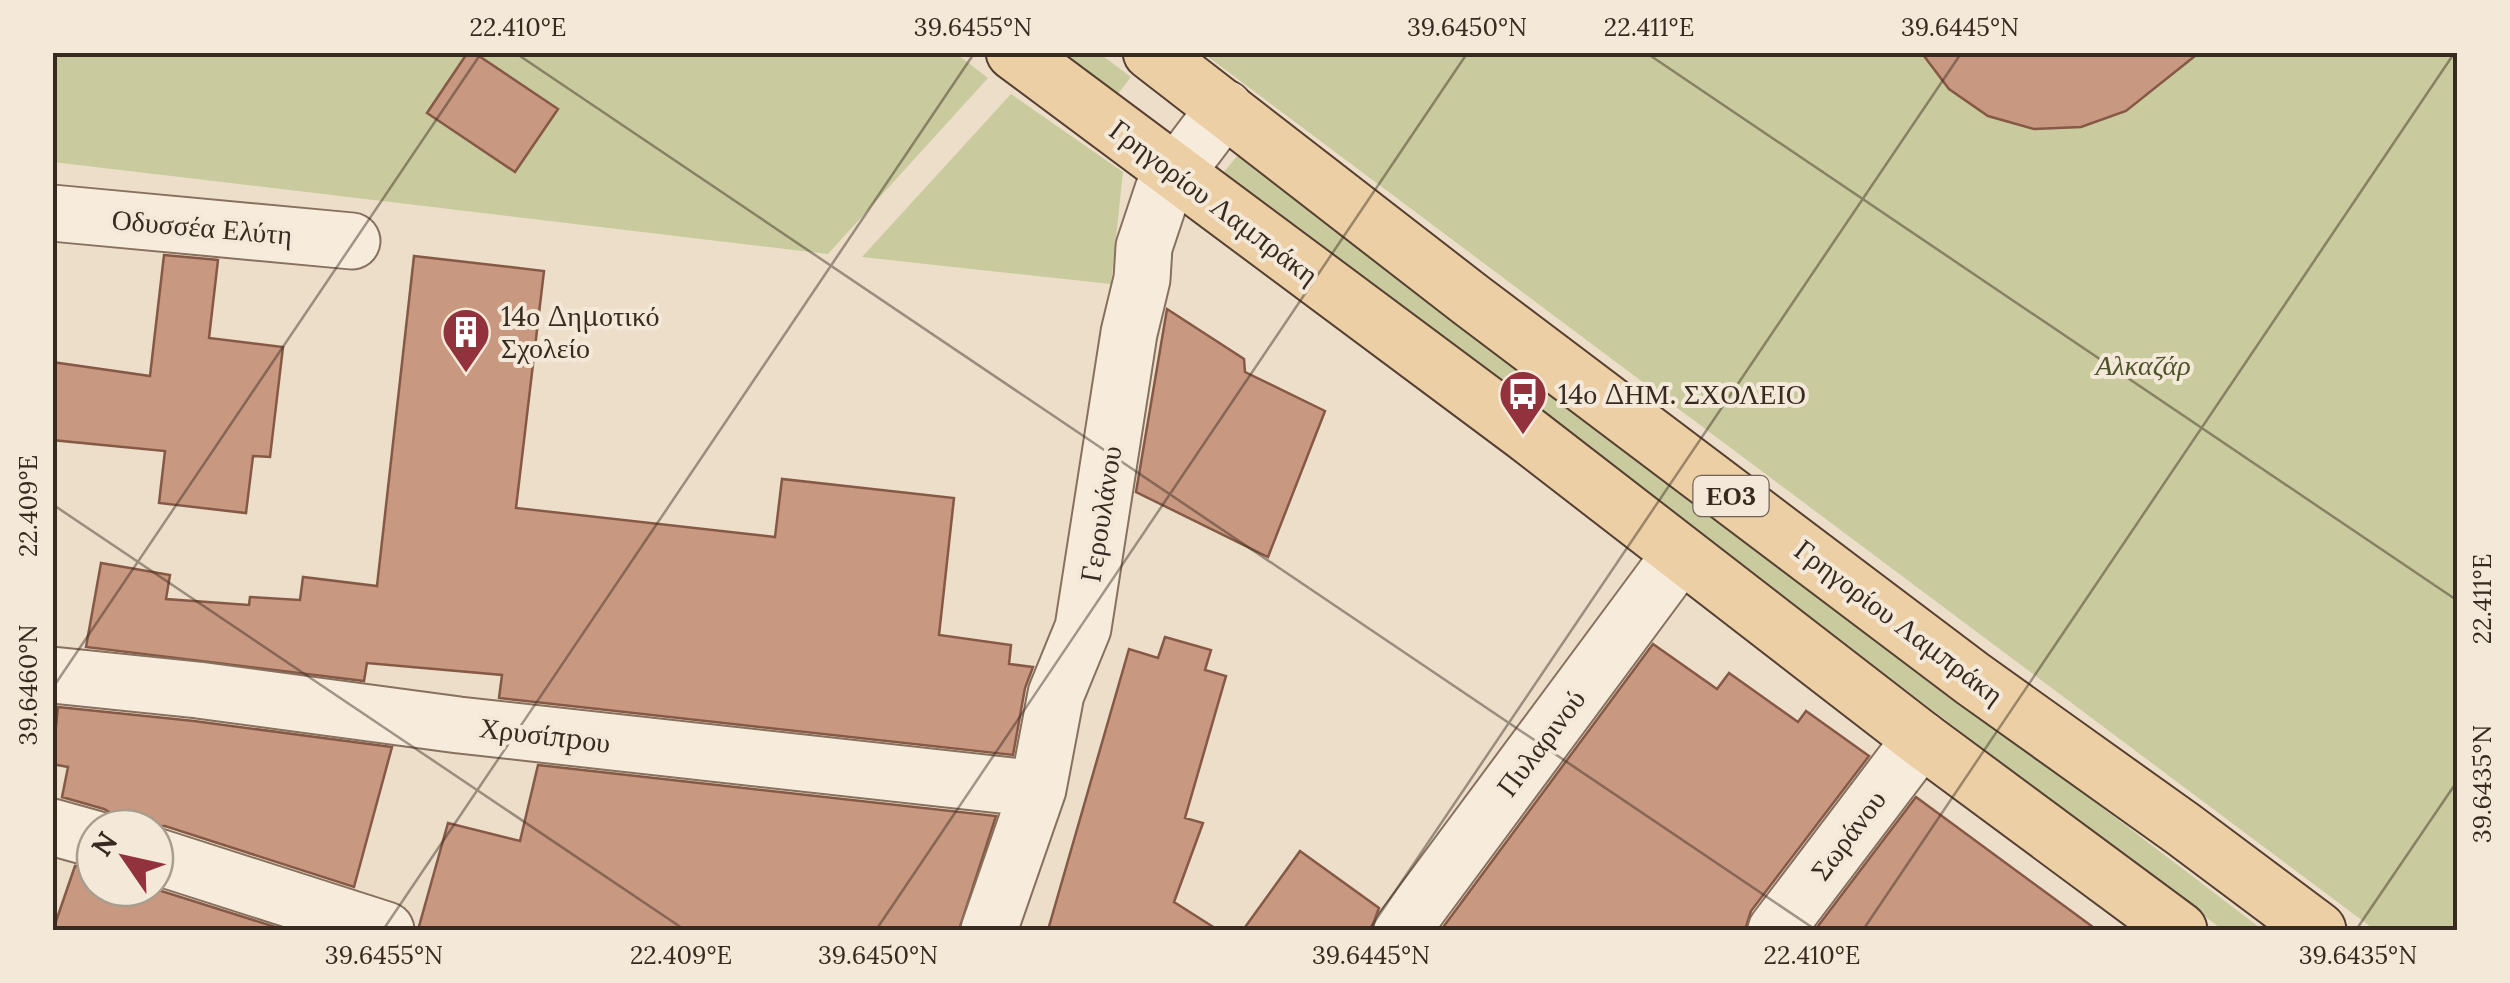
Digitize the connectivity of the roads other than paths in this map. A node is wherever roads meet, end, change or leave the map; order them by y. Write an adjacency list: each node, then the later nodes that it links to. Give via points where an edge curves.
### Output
1 (1014, 52): 4 (main road, Γρηγορίου Λαμπράκη / ΕΟ3)
2 (1151, 52): 3 (main road, Γρηγορίου Λαμπράκη / ΕΟ3)
3 (1225, 108): 4 (street, Γερουλάνου); 17 (main road, Γρηγορίου Λαμπράκη / ΕΟ3, via 1973,680)
4 (1174, 174): 7 (main road, Γρηγορίου Λαμπράκη / ΕΟ3); 10 (street, Γερουλάνου, via 1144,247 1083,628 1056,694)
5 (52, 213): 6 (street, Οδυσσέα Ελύτη)
6 (352, 241)
7 (1680, 555): 9 (main road, Γρηγορίου Λαμπράκη / ΕΟ3); 14 (street, Πυλαρινού)
8 (52, 675): 10 (street, Χρυσίπpου)
9 (1921, 739): 15 (street, Σωράνου); 16 (main road, Γρηγορίου Λαμπράκη / ΕΟ3)
10 (1038, 789): 13 (street, Γερουλάνου)
11 (175, 862): 12 (street)
12 (386, 930)
13 (989, 930)
14 (1402, 930)
15 (1776, 930)
16 (2177, 930)
17 (2318, 930)

